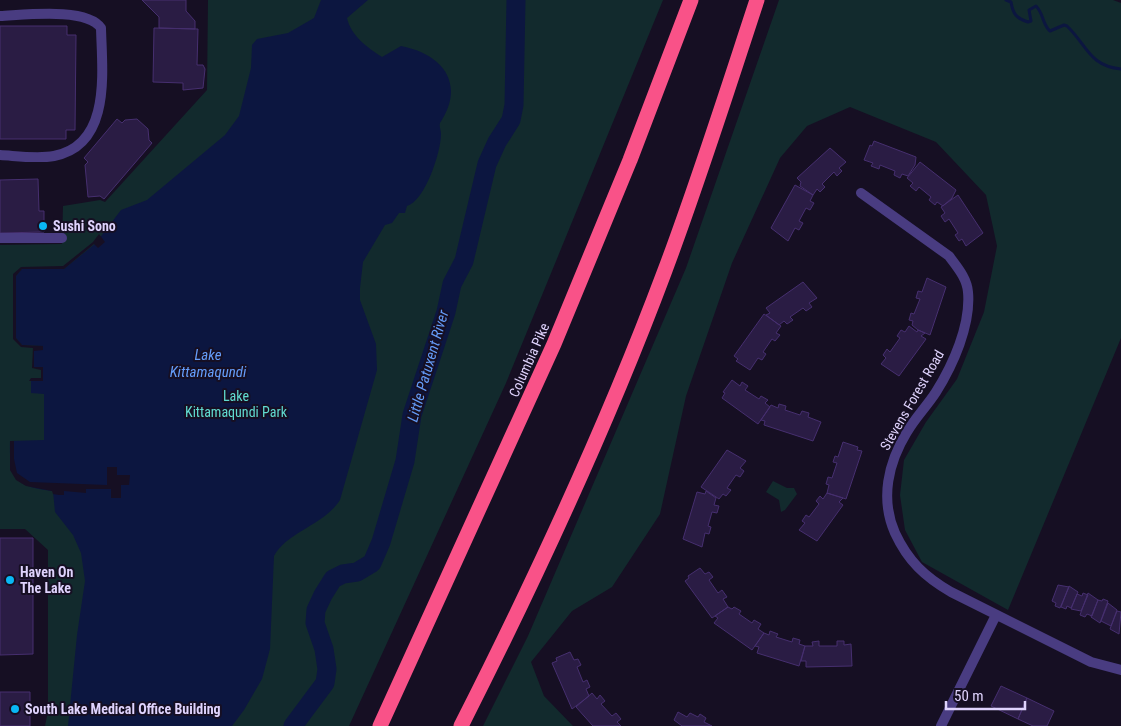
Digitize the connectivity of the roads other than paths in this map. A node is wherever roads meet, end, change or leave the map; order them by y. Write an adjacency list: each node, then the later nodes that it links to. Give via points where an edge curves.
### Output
1 (691, 0): 10 (highway, Columbia Pike, via 565,318)
2 (758, 0): 11 (highway, via 665,272 595,446 553,540)
3 (0, 16): 4 (street, via 80,15 97,22 101,28 103,88 97,117 86,136 74,147 53,156)
4 (0, 155)
5 (861, 193): 8 (street, Stevens Forest Road, via 949,256 965,280 968,307 964,328 947,373 894,455 887,486 888,512 899,541 918,569 930,580)
6 (0, 238): 7 (street)
7 (62, 238)
8 (996, 615): 9 (street, Stevens Forest Road, via 1091,662); 12 (street)
9 (1121, 670)
10 (380, 726)
11 (461, 726)
12 (941, 726)

